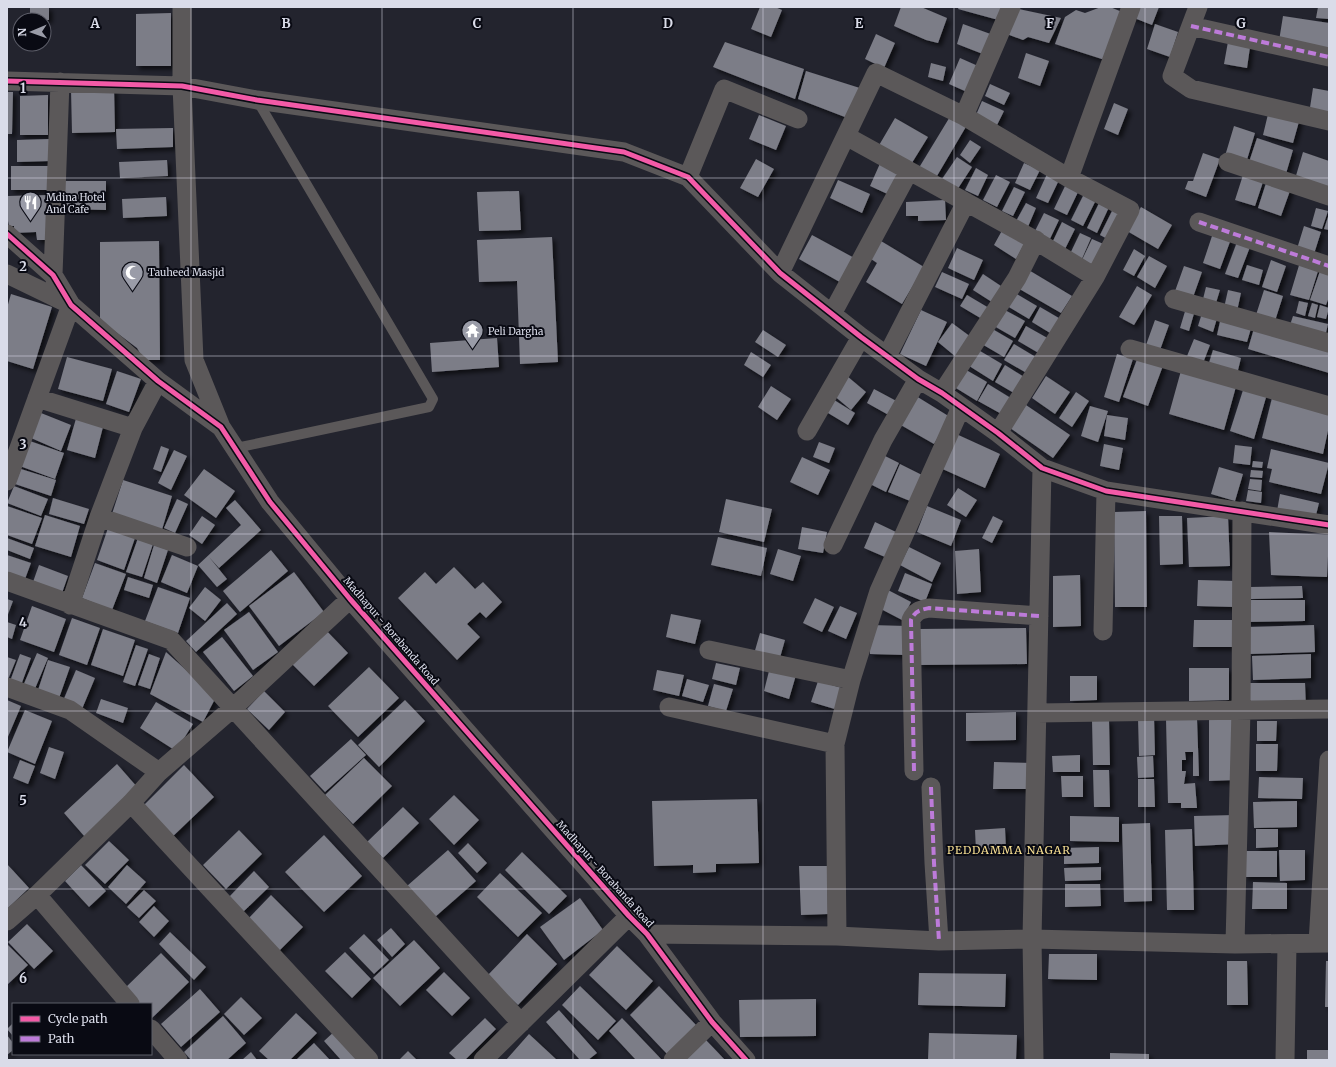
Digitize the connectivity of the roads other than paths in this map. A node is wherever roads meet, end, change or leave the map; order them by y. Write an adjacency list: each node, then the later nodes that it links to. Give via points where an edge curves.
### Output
1 (182, 7): 9 (street)
2 (1011, 7): 11 (street)
3 (1131, 7): 18 (street)
4 (1198, 7): 5 (street)
5 (1191, 26): 6 (street); 13 (street, via 1172,76 1191,89)
6 (1329, 57)
7 (7, 82): 8 (street)
8 (60, 82): 9 (street); 27 (street)
9 (182, 86): 10 (street); 42 (street, via 194,360)
10 (257, 100): 17 (street, via 624,152); 46 (lane, via 431,395 432,403 429,407)
11 (964, 116): 14 (street, via 876,73); 18 (street)
12 (798, 119): 17 (street, via 724,89)
13 (1329, 121)
14 (846, 136): 16 (street); 26 (street)
15 (1228, 162): 19 (street)
16 (909, 171): 20 (street); 31 (street)
17 (688, 177): 26 (street)
18 (1069, 178): 28 (street, via 1130,210)
19 (1329, 196)
20 (966, 202): 23 (street); 35 (street)
21 (1199, 222): 24 (street)
22 (7, 234): 27 (street, Madhapur - Borabanda Road)
23 (1036, 240): 28 (street); 38 (street, via 1017,278)
24 (1329, 266)
25 (7, 274): 30 (street)
26 (780, 274): 31 (street)
27 (53, 275): 30 (street, Madhapur - Borabanda Road)
28 (1095, 277): 45 (street)
29 (1174, 299): 33 (street)
30 (71, 305): 37 (street, Madhapur - Borabanda Road); 39 (street)
31 (832, 314): 32 (street)
32 (861, 337): 35 (street); 44 (street)
33 (1329, 343)
34 (1130, 348): 40 (street)
35 (887, 356): 36 (street)
36 (918, 379): 38 (street); 53 (street, via 883,440)
37 (158, 381): 42 (street, Madhapur - Borabanda Road); 43 (street)
38 (942, 393): 41 (street)
39 (37, 398): 43 (street); 48 (street)
40 (1329, 406)
41 (961, 407): 45 (street); 61 (street, via 879,591)
42 (221, 427): 46 (street, Madhapur - Borabanda Road)
43 (133, 428): 51 (street)
44 (807, 431)
45 (998, 433): 47 (street)
46 (236, 448): 56 (street, Madhapur - Borabanda Road, via 270,502)
47 (1042, 468): 49 (street); 58 (street)
48 (7, 481)
49 (1106, 491): 50 (street); 59 (street)
50 (1242, 511): 52 (street); 66 (street)
51 (99, 517): 54 (street); 57 (street)
52 (1329, 525)
53 (833, 545)
54 (187, 547)
55 (7, 581): 57 (street)
56 (350, 599): 63 (street); 75 (street, Madhapur - Borabanda Road)
57 (70, 605): 63 (street, via 171,640)
58 (1039, 616): 67 (street); 70 (street, via 930,608 914,614 911,620)
59 (1103, 632)
60 (709, 650): 61 (street)
61 (851, 680): 68 (street)
62 (7, 687): 71 (street, via 70,710)
63 (234, 707): 71 (street); 86 (street)
64 (669, 707): 68 (street)
65 (1329, 709): 66 (street)
66 (1241, 710): 67 (street); 82 (street)
67 (1038, 713): 79 (street)
68 (835, 744): 78 (street)
69 (1329, 760): 81 (street)
70 (914, 771)
71 (159, 772): 73 (street)
72 (931, 787): 80 (street)
73 (131, 803): 74 (street); 89 (street)
74 (37, 895): 76 (street); 84 (street)
75 (629, 916): 77 (street, Madhapur - Borabanda Road); 86 (street)
76 (7, 921)
77 (647, 934): 78 (street); 85 (street, Madhapur - Borabanda Road)
78 (837, 936): 80 (street)
79 (1032, 939): 80 (street); 82 (street); 93 (street)
80 (939, 941)
81 (1324, 943): 83 (street)
82 (1236, 944): 83 (street)
83 (1287, 944): 94 (street)
84 (129, 1003)
85 (712, 1022): 91 (street); 92 (street, Madhapur - Borabanda Road)
86 (521, 1024): 90 (street)
87 (152, 1030): 88 (street)
88 (178, 1060)
89 (369, 1060)
90 (483, 1060)
91 (673, 1060)
92 (746, 1060)
93 (1034, 1060)
94 (1285, 1060)

